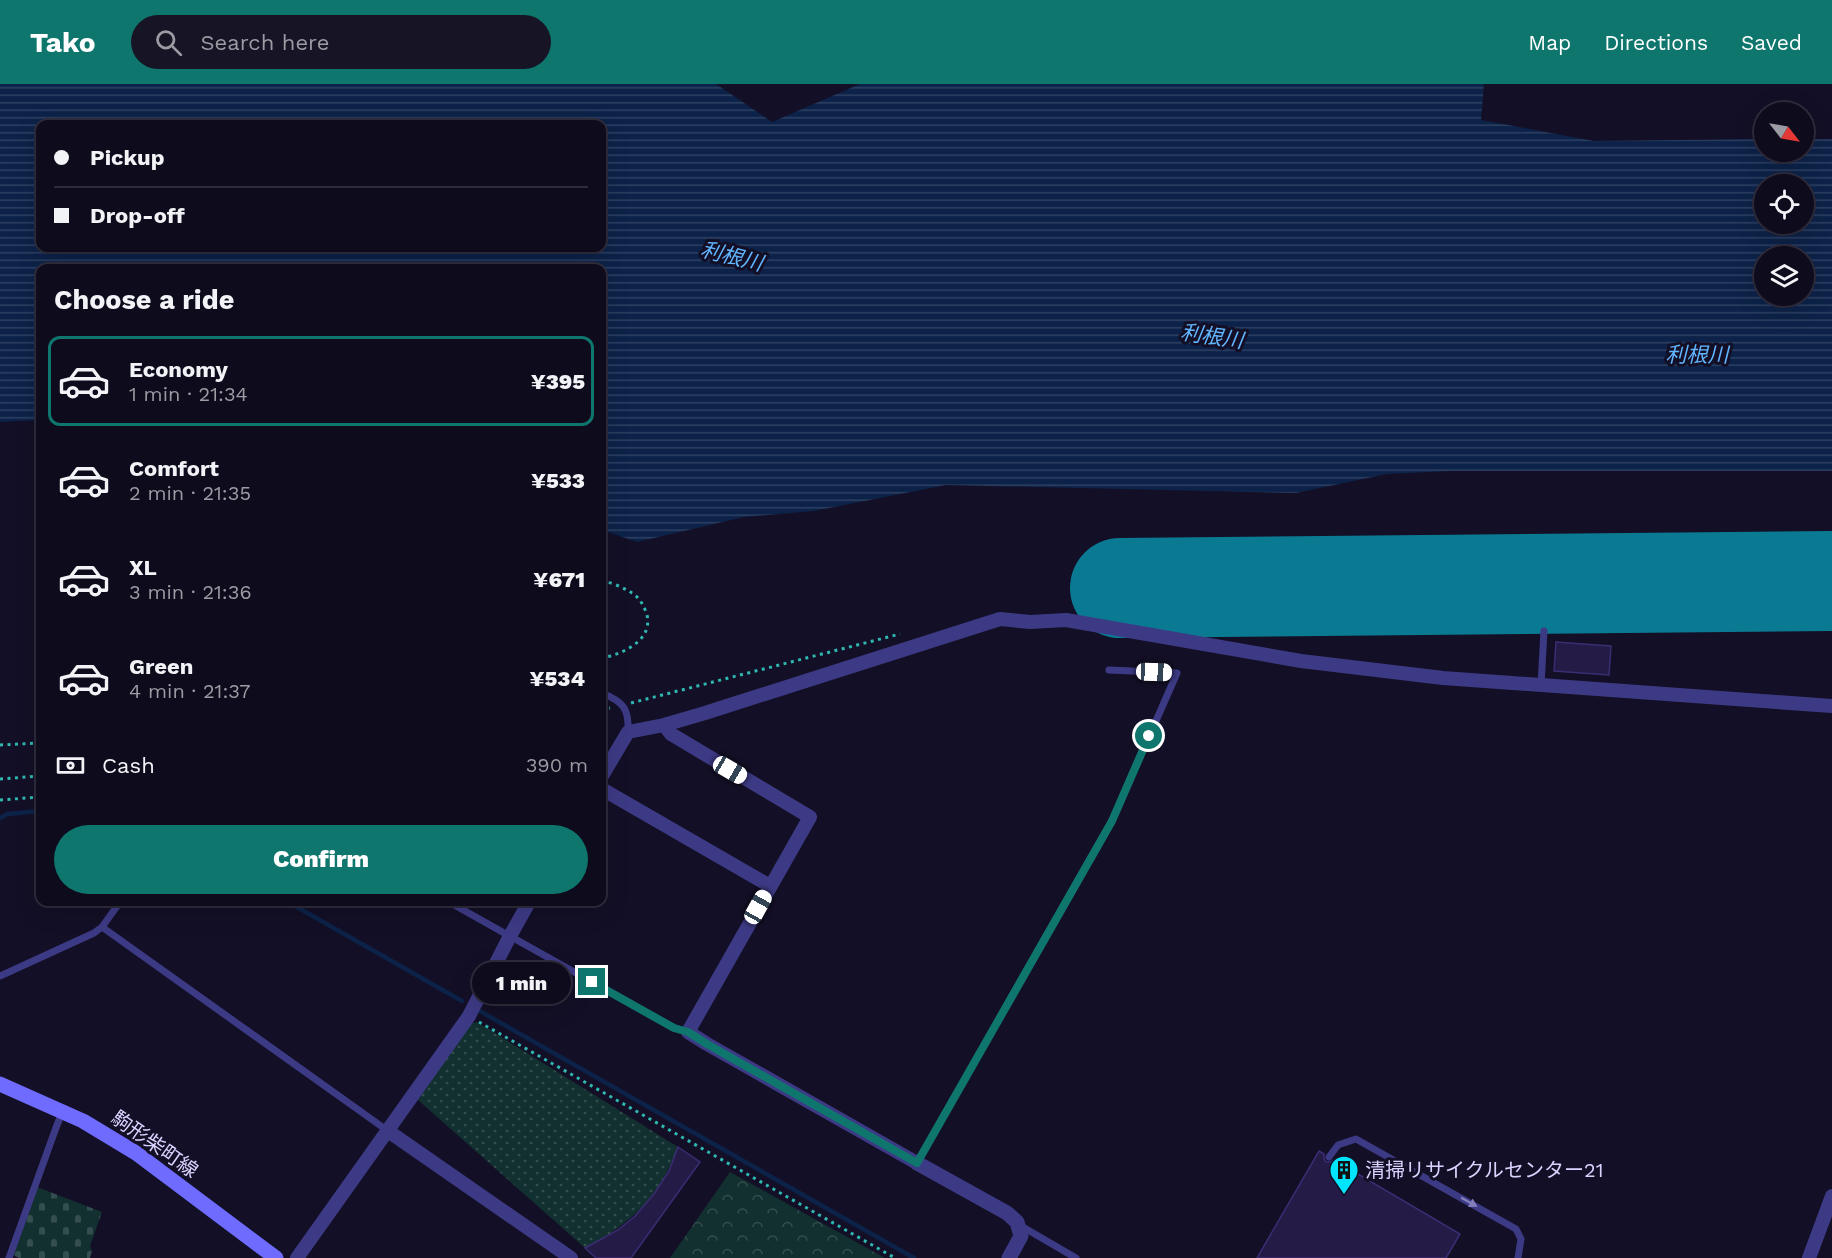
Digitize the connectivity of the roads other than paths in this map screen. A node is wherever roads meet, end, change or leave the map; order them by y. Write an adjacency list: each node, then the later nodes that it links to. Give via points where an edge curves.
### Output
1 (1544, 631): 3 (lane)
2 (1109, 670): 22 (lane, via 1177,673 1112,821)
3 (1541, 685): 5 (street); 6 (street, via 1300,662 1066,620 1000,619)
4 (606, 695): 7 (lane, via 622,705 629,716)
5 (1832, 706)
6 (664, 725): 7 (street); 10 (street, via 671,734 810,817)
7 (628, 732): 8 (street)
8 (606, 769)
9 (606, 791): 10 (street)
10 (770, 886): 17 (street)
11 (117, 906): 14 (lane)
12 (456, 906): 15 (lane)
13 (527, 906): 15 (street)
14 (102, 927): 16 (lane); 20 (lane)
15 (510, 936): 17 (lane, via 674,1028); 20 (street, via 469,1016)
16 (0, 976)
17 (688, 1032): 22 (street)
18 (0, 1084): 19 (main road, 駒形柴町線)
19 (63, 1112): 25 (lane); 26 (main road, 駒形柴町線, via 136,1153)
20 (388, 1131): 27 (street); 28 (street)
21 (1329, 1157): 32 (lane, one-way to 32, via 1338,1145 1356,1139 1516,1229 1521,1239)
22 (917, 1163): 24 (street, via 1007,1213)
23 (1830, 1205): 33 (street)
24 (1019, 1225): 29 (street); 30 (street, via 1021,1236); 31 (lane)
25 (9, 1258)
26 (276, 1258)
27 (297, 1258)
28 (571, 1258)
29 (998, 1258)
30 (1009, 1258)
31 (1076, 1258)
32 (1518, 1258)
33 (1809, 1258)

